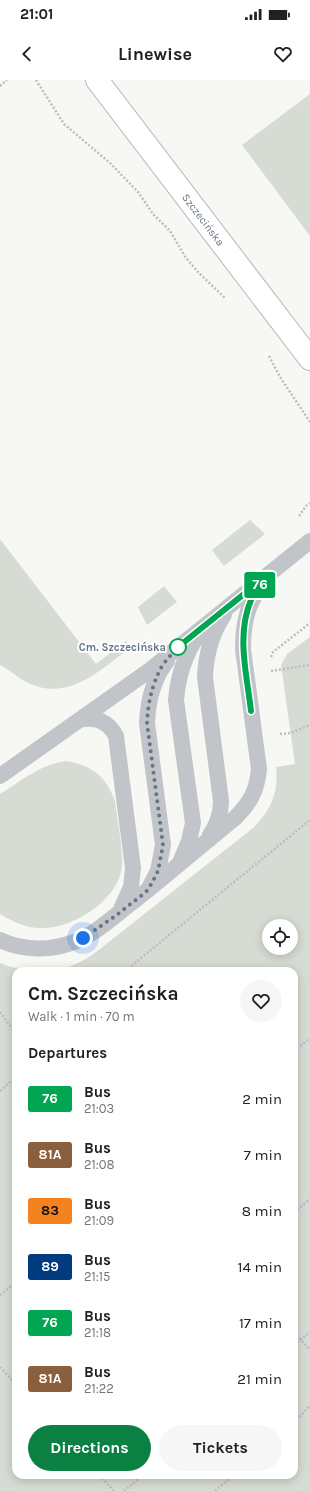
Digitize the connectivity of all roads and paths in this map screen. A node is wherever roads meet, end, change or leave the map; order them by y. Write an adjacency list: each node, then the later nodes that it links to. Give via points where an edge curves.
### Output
1 (7, 80): 4 (path)
2 (36, 80): 5 (path, via 64,124 110,163 133,187 170,232 186,258)
3 (96, 80): 7 (main road, Szczecińska)
4 (0, 86)
5 (230, 302)
6 (269, 356): 8 (path)
7 (310, 359)
8 (310, 422)
9 (310, 503): 10 (path)
10 (299, 516)
11 (310, 542): 12 (lane)
12 (269, 574): 13 (lane); 25 (lane, via 251,600 243,635 259,769 258,781 246,807)
13 (236, 600): 14 (lane); 25 (lane, via 214,633 206,664 205,677 222,801 218,821)
14 (208, 623): 16 (lane); 26 (lane, via 186,656 177,687 176,700 193,823 190,841)
15 (310, 623): 17 (path, via 273,652)
16 (178, 647): 20 (lane); 27 (lane, via 162,666 151,693 148,709 147,723 163,845 158,871)
17 (269, 660)
18 (310, 665): 19 (path, via 267,671)
19 (267, 667)
20 (79, 720): 23 (lane); 28 (lane, via 97,719 107,724 113,730 117,746 133,868 131,887 121,909)
21 (310, 725): 22 (path, via 291,733)
22 (277, 733)
23 (0, 776)
24 (310, 820): 30 (path)
25 (204, 843): 26 (lane)
26 (174, 867): 27 (lane)
27 (146, 892): 28 (lane)
28 (114, 917): 29 (lane, via 74,942 55,947 32,949)
29 (0, 940)
30 (130, 967)
31 (0, 1012): 32 (path)
32 (12, 1028)
33 (310, 1038): 34 (path)
34 (298, 1048)
35 (12, 1080): 36 (path)
36 (0, 1091)
37 (310, 1199): 38 (path)
38 (298, 1209)
39 (12, 1285): 40 (path)
40 (0, 1295)
41 (310, 1332): 43 (path)
42 (298, 1337): 43 (path)
43 (301, 1340): 44 (path); 45 (path)
44 (298, 1343)
45 (310, 1350)
46 (0, 1367): 47 (path)
47 (12, 1380)
48 (310, 1406): 49 (path)
49 (298, 1419)
50 (103, 1479): 53 (path)
51 (138, 1479): 54 (path)
52 (230, 1479): 55 (path)
53 (114, 1491)
54 (124, 1491)
55 (216, 1491)

